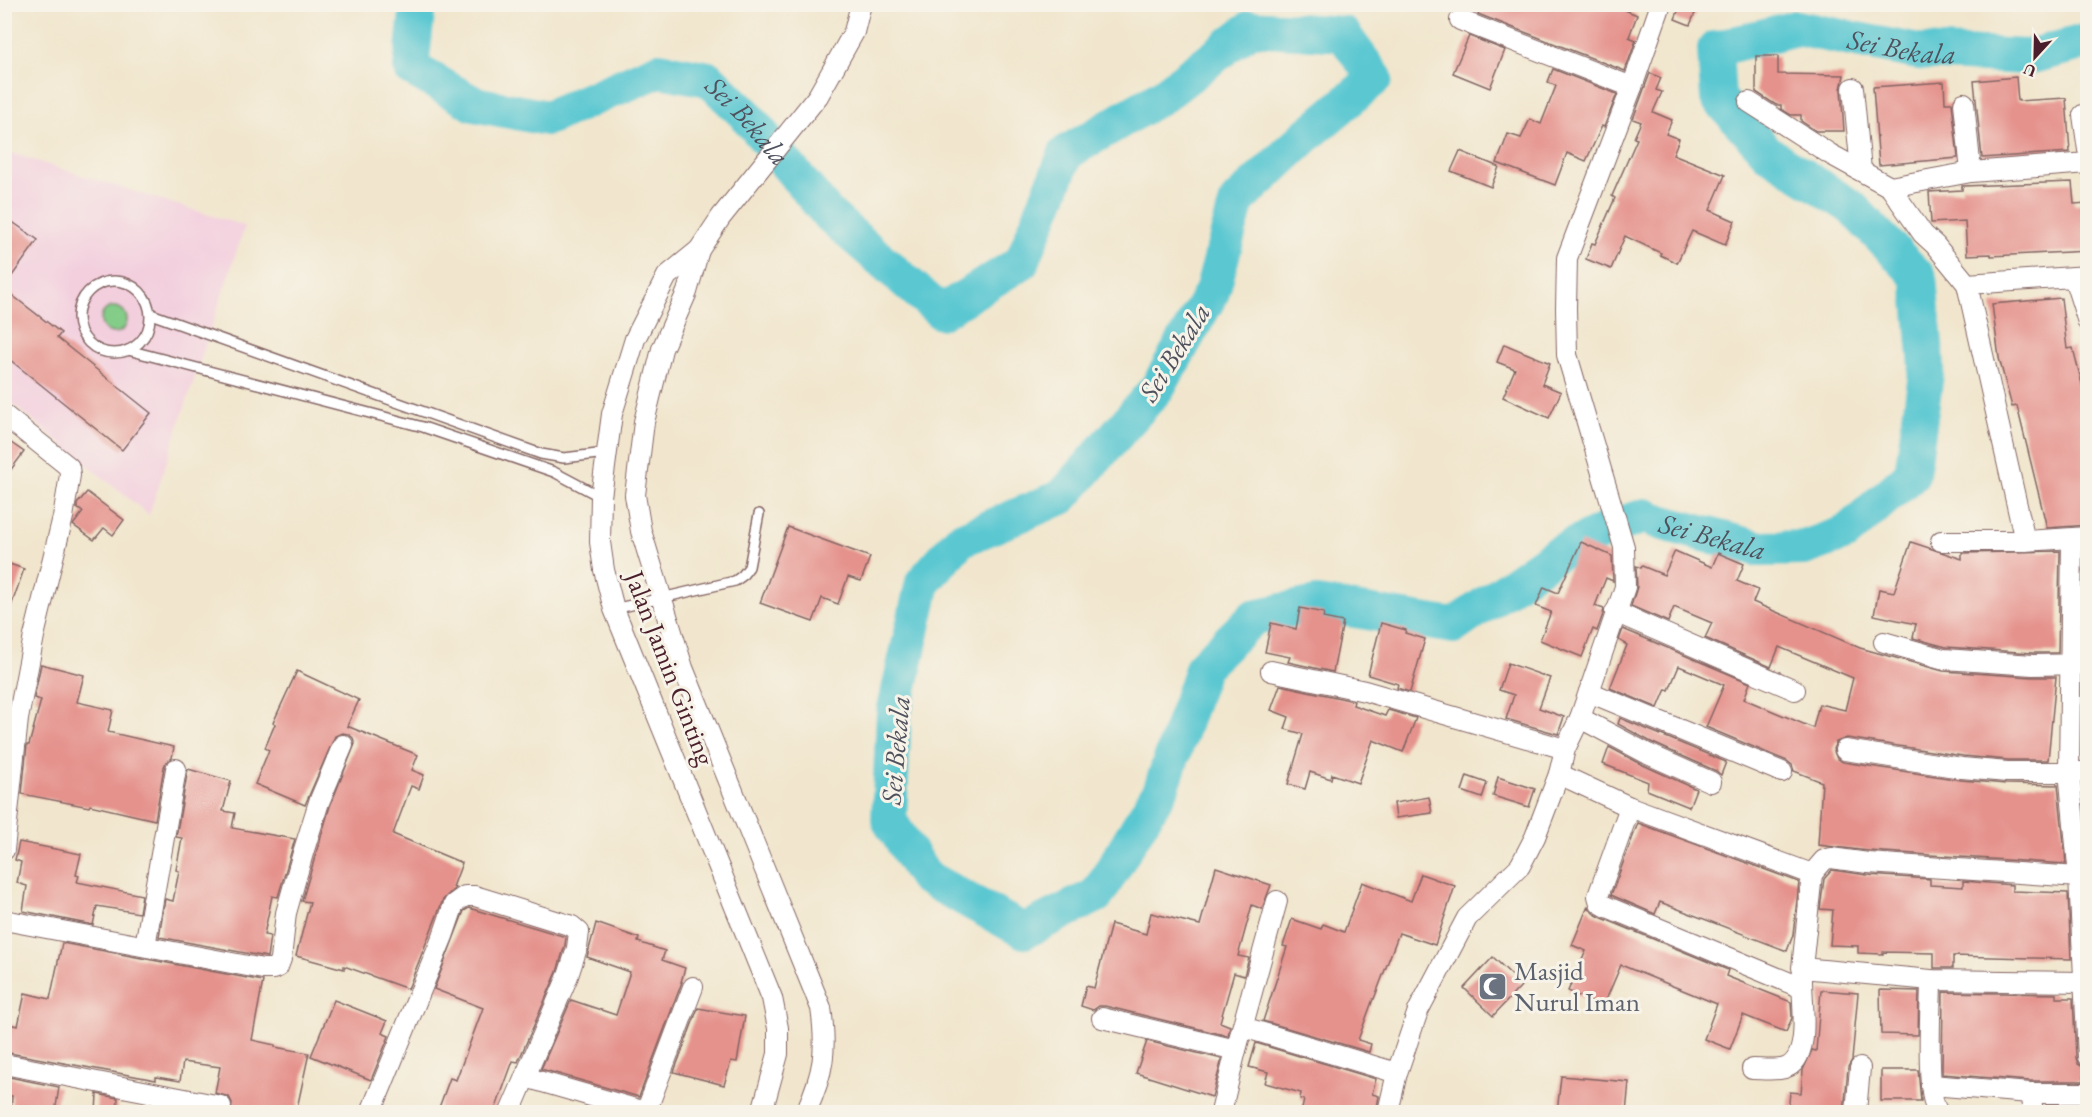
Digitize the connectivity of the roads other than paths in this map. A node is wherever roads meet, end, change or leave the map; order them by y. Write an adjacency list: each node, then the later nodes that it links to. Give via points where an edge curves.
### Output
1 (861, 4): 14 (street, Jalan Jamin Ginting, via 854,32 818,96)
2 (1661, 4): 4 (street)
3 (1460, 20): 4 (street)
4 (1632, 87): 31 (street, via 1567,258 1567,355 1624,547 1625,587)
5 (1853, 88): 11 (street)
6 (1749, 102): 11 (street)
7 (1964, 103): 12 (street)
8 (2083, 114): 9 (street)
9 (2088, 150)
10 (2088, 162): 12 (street)
11 (1861, 170): 13 (street)
12 (1971, 172): 13 (street)
13 (1890, 187): 16 (street, via 1923,234)
14 (699, 249): 23 (street, Jalan Jamin Ginting, via 667,276 635,339 612,414); 29 (street, Jalan Jamin Ginting, via 687,292 660,359 644,422 635,495)
15 (2081, 277): 16 (street); 18 (street)
16 (1967, 284): 27 (street)
17 (151, 314): 19 (lane, via 145,336); 19 (lane, via 142,293 123,281 100,282 83,297 77,319 86,340 105,352); 20 (lane)
18 (2088, 322)
19 (128, 351): 22 (lane)
20 (427, 414): 22 (lane); 23 (lane, via 541,454 564,458)
21 (4, 415): 47 (street, via 69,467 70,475 18,719)
22 (423, 427): 24 (lane, via 554,472)
23 (606, 453): 24 (street, Jalan Jamin Ginting)
24 (601, 497): 30 (street, Jalan Jamin Ginting, via 600,543)
25 (759, 514): 29 (lane, via 749,567 742,576 735,581)
26 (2080, 538): 27 (street); 33 (street)
27 (2025, 540): 28 (street)
28 (1941, 541)
29 (660, 598): 30 (lane); 75 (street, Jalan Jamin Ginting, via 682,668 821,1008 824,1056)
30 (614, 609): 74 (street, Jalan Jamin Ginting, via 772,998 778,1053)
31 (1616, 612): 35 (street); 36 (street)
32 (1884, 642): 33 (street, via 1944,659)
33 (2079, 664): 43 (street)
34 (1271, 671): 39 (street, via 1365,691)
35 (1795, 690)
36 (1589, 692): 37 (street); 42 (street)
37 (1580, 718): 39 (street); 45 (street)
38 (343, 745): 52 (street, via 318,802 303,852 286,913 278,967 263,969)
39 (1565, 749): 44 (street)
40 (1845, 750): 43 (street, via 1962,768)
41 (176, 769): 52 (street)
42 (1782, 772)
43 (2078, 772): 49 (street)
44 (1559, 774): 46 (street); 65 (street, via 1520,866 1467,918 1418,1011)
45 (1711, 782)
46 (1630, 807): 48 (street); 57 (street, via 1598,897 1600,903)
47 (4, 850)
48 (1812, 874): 49 (street, via 1832,858); 53 (street)
49 (2079, 877): 55 (street)
50 (1277, 902): 59 (street)
51 (4, 920): 52 (street)
52 (145, 946)
53 (1802, 968): 54 (street); 57 (street)
54 (1931, 980): 55 (street); 67 (street)
55 (2084, 982): 61 (street)
56 (693, 987): 73 (street)
57 (1802, 988): 64 (street, via 1804,1040 1798,1054 1783,1069)
58 (1102, 1018): 60 (street)
59 (1243, 1027): 60 (street); 65 (street)
60 (1236, 1050): 76 (street)
61 (2088, 1057)
62 (4, 1064): 70 (street)
63 (1860, 1068): 78 (street)
64 (1752, 1069)
65 (1397, 1072): 77 (street)
66 (525, 1077): 71 (street, via 568,976 579,932 572,926 465,896 454,904); 72 (street); 73 (street)
67 (1931, 1085): 69 (street); 79 (street)
68 (2088, 1093): 69 (street)
69 (2031, 1103)
70 (221, 1106)
71 (371, 1113)
72 (510, 1113)
73 (646, 1113)
74 (762, 1113)
75 (806, 1113)
76 (1221, 1113)
77 (1388, 1113)
78 (1856, 1113)
79 (1938, 1113)

